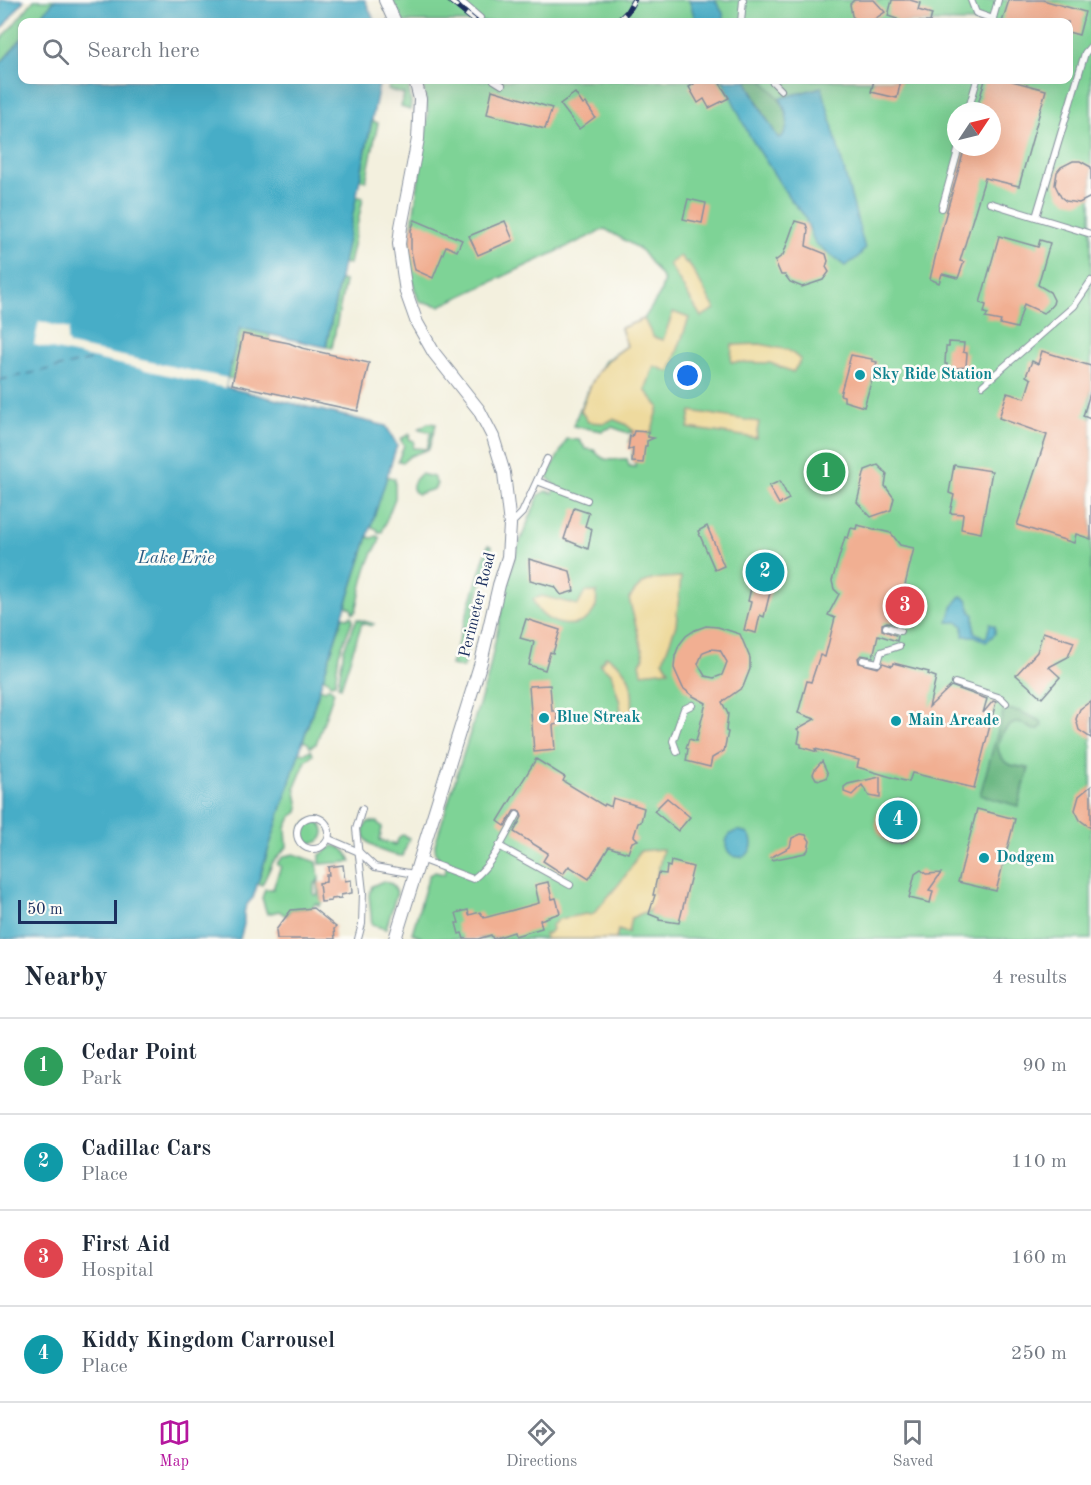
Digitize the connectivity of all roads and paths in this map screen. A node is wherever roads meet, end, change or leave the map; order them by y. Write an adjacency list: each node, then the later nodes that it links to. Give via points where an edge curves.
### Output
1 (385, 0): 6 (street)
2 (459, 0): 7 (lane)
3 (743, 0): 8 (lane)
4 (971, 0): 9 (lane, via 976,13)
5 (998, 0): 10 (lane)
6 (393, 18)
7 (480, 18)
8 (741, 18)
9 (986, 18)
10 (993, 18)
11 (1091, 46): 20 (lane, via 1085,53)
12 (416, 84): 27 (street, Perimeter Road, via 420,99 418,139 399,244 406,292 434,353 478,410 493,437 504,472)
13 (775, 84): 15 (lane)
14 (975, 84): 16 (lane)
15 (781, 90)
16 (970, 102)
17 (956, 156): 19 (lane)
18 (990, 203): 20 (lane)
19 (942, 208)
20 (1036, 217): 21 (lane)
21 (1091, 234)
22 (1090, 285): 23 (lane, via 1074,306)
23 (983, 385)
24 (547, 459): 25 (lane)
25 (537, 481): 26 (lane); 27 (lane, via 522,513)
26 (587, 500)
27 (510, 525): 41 (street, Perimeter Road, via 508,557 481,662)
28 (886, 627): 29 (lane)
29 (900, 631)
30 (899, 646): 31 (lane, via 881,652 879,663)
31 (863, 660)
32 (955, 683): 33 (lane)
33 (1006, 703)
34 (692, 705): 35 (lane, via 684,709 673,741)
35 (677, 752)
36 (362, 808): 40 (lane, via 356,829)
37 (517, 815): 39 (lane)
38 (328, 839): 38 (lane, via 328,826 320,818 307,818 298,825 297,837 303,847 315,850); 40 (lane)
39 (499, 846): 41 (lane, via 473,879); 43 (lane)
40 (358, 852): 42 (lane, via 375,867); 45 (lane, via 363,902)
41 (420, 859): 42 (street, Perimeter Road)
42 (414, 874): 44 (street, Perimeter Road)
43 (570, 885)
44 (399, 938)
45 (358, 939)

